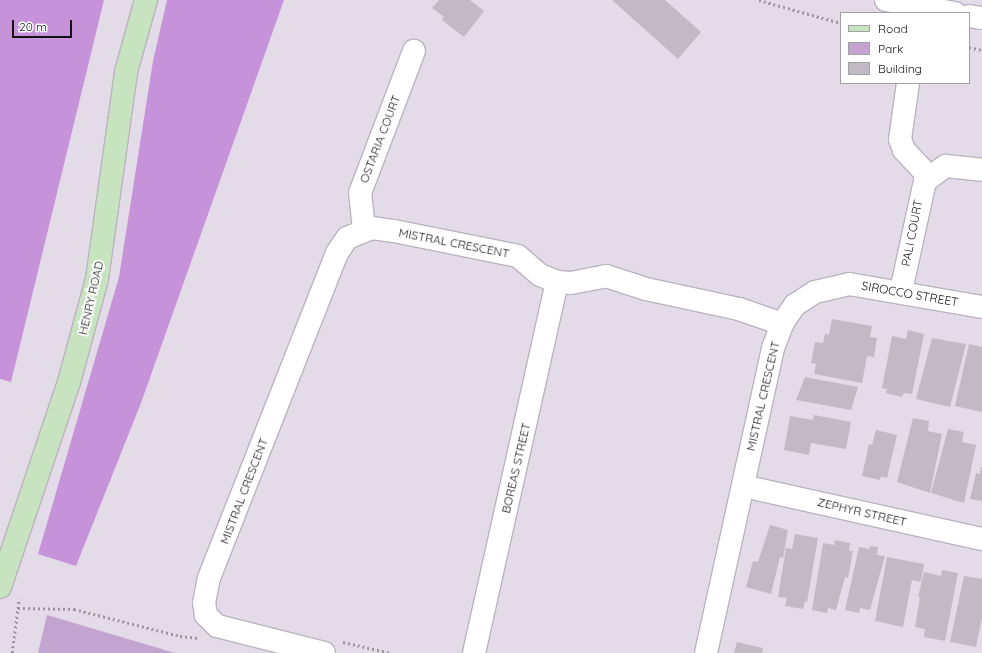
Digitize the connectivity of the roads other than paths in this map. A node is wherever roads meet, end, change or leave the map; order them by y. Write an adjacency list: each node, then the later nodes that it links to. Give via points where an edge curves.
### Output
1 (146, 0): 17 (main road, HENRY ROAD, via 126,72 97,279 69,382)
2 (886, 0): 3 (street)
3 (950, 12)
4 (970, 16): 5 (street)
5 (982, 18)
6 (414, 51): 10 (street, OSTARIA COURT, via 360,193)
7 (908, 84): 9 (street, via 900,139 904,150)
8 (982, 170): 9 (street, via 946,166)
9 (928, 176): 12 (street, PALI COURT, via 919,196)
10 (364, 230): 11 (street, MISTRAL CRESCENT, via 382,229 518,256 540,275); 18 (street, MISTRAL CRESCENT, via 347,238 337,253 206,588 204,602 209,619 233,632)
11 (557, 282): 14 (street, MISTRAL CRESCENT, via 571,283 606,276 646,289 740,309); 19 (street, BOREAS STREET)
12 (901, 291): 13 (street, SIROCCO STREET); 14 (street, SIROCCO STREET, via 860,285 826,288 795,305)
13 (982, 307)
14 (782, 324): 15 (street, MISTRAL CRESCENT, via 773,348)
15 (743, 486): 16 (street, ZEPHYR STREET); 20 (street, MISTRAL CRESCENT)
16 (982, 539)
17 (0, 587)
18 (331, 647)
19 (474, 653)
20 (706, 653)

